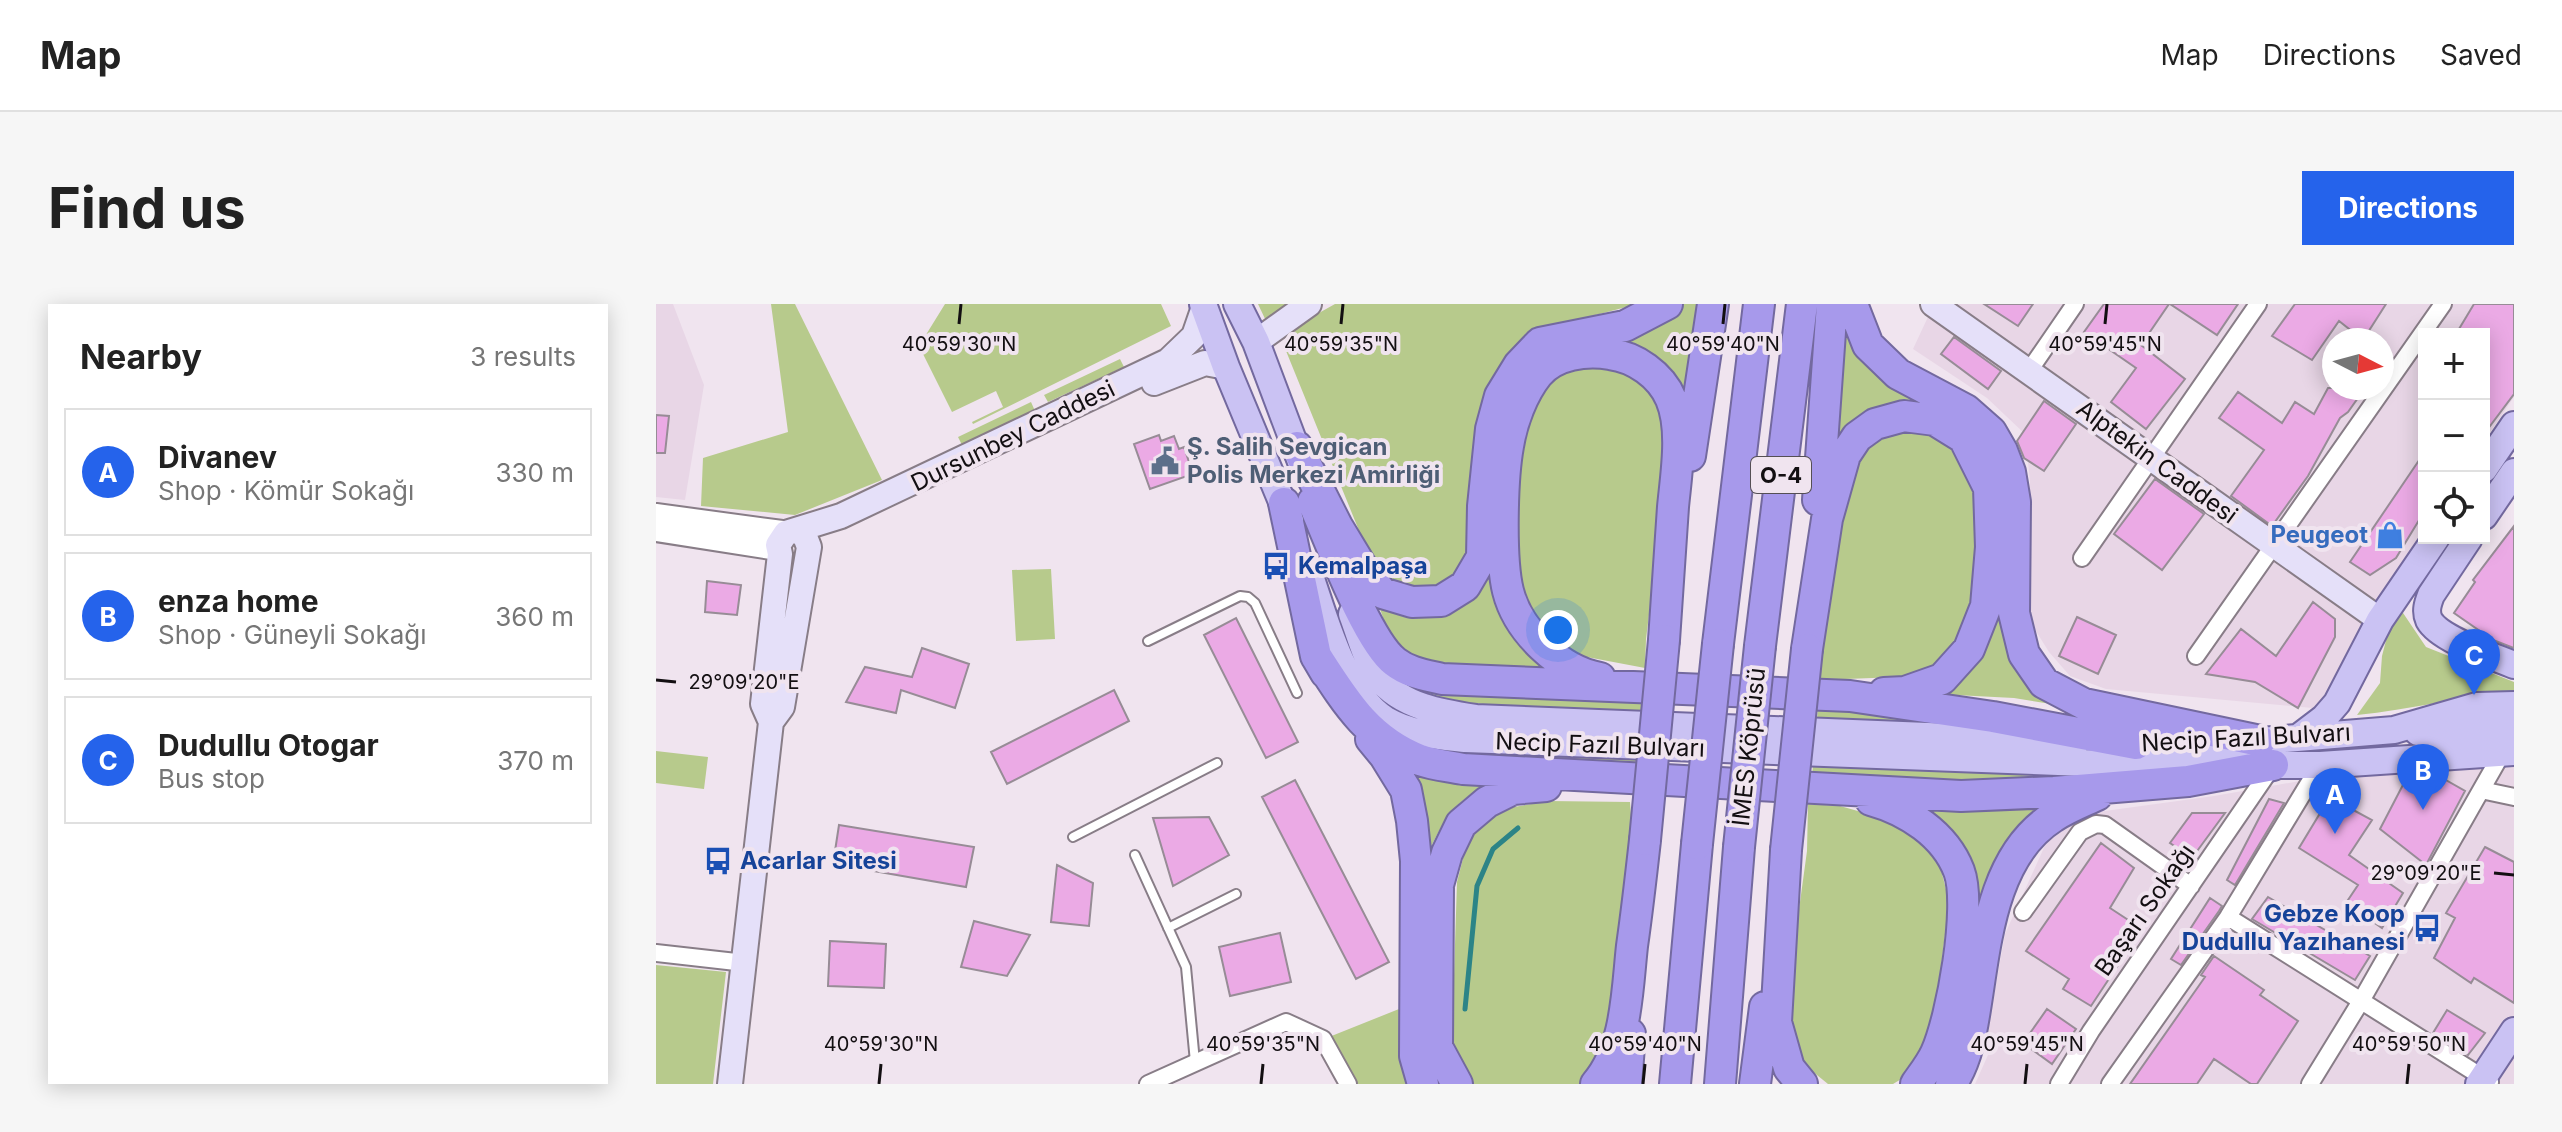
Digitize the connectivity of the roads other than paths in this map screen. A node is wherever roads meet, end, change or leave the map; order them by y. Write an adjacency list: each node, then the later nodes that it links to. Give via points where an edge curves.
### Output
1 (1237, 304): 14 (main road, Necip Fazıl Bulvarı)
2 (1309, 304): 14 (main road)
3 (1667, 304): 18 (highway, via 1625,326 1540,343 1519,365 1500,396 1491,429 1482,557 1465,586 1441,601 1412,602 1382,593 1337,526)
4 (1713, 304): 32 (highway)
5 (1759, 304): 77 (highway, İMES Köprüsü / O-4, bridge, via 1718,644)
6 (1802, 304): 78 (highway, İMES Köprüsü / O-4, bridge, via 1760,646)
7 (1832, 304): 34 (highway)
8 (1852, 304): 46 (highway, via 1868,345 1898,374 1966,410 1991,432 2002,451 2015,502 2014,613 2024,654 2044,683 2084,704)
9 (1933, 304): 16 (main road, Alptekin Caddesi)
10 (2075, 304): 16 (street)
11 (2258, 304): 19 (street)
12 (2443, 304): 29 (street)
13 (1204, 306): 15 (main road, Necip Fazıl Bulvarı); 28 (main road, Dursunbey Caddesi, via 1194,336 1168,361 841,516)
14 (1256, 342): 18 (main road, Necip Fazıl Bulvarı)
15 (1226, 367): 22 (main road, Necip Fazıl Bulvarı); 28 (main road, Dursunbey Caddesi, via 1205,363 1183,369 823,537)
16 (2029, 371): 19 (main road, Alptekin Caddesi)
17 (2514, 425): 20 (main road)
18 (1297, 447): 22 (main road, Necip Fazıl Bulvarı)
19 (2153, 458): 29 (main road, Alptekin Caddesi); 30 (street)
20 (2490, 460)
21 (2514, 472): 23 (main road)
22 (1298, 503): 35 (highway); 38 (highway, via 1376,639 1393,661 1415,674); 45 (main road, Necip Fazıl Bulvarı, via 1380,679 1433,712 1476,718); 46 (main road, Necip Fazıl Bulvarı, via 1340,660 1367,702 1386,719 1417,732 1465,739 2136,765)
23 (2490, 507)
24 (656, 514): 28 (street)
25 (656, 531): 28 (street)
26 (2432, 544): 31 (main road)
27 (2465, 544): 37 (main road, via 2431,595 2429,620 2443,634)
28 (793, 545): 65 (main road, via 763,704 771,722)
29 (2275, 547): 31 (main road, Alptekin Caddesi); 36 (street)
30 (2082, 558)
31 (2380, 620): 44 (main road, via 2337,703)
32 (1664, 640): 38 (highway, via 1678,439 1671,399 1656,377 1616,354 1590,351 1561,358 1539,373 1520,403 1507,447 1503,557 1508,593 1522,623 1558,660 1585,676); 56 (highway, bridge)
33 (1148, 641): 39 (lane, via 1240,596 1248,597)
34 (1807, 649): 40 (highway, via 1827,519 1845,455 1857,437 1875,424 1904,416 1935,420 1964,438 1989,488 1991,547 1986,606 1969,649 1942,679 1905,692); 57 (highway, bridge)
35 (1316, 656): 50 (highway, via 1353,713 1395,748 1423,761 1463,769); 73 (highway, via 1347,712 1406,790 1416,861 1415,1056)
36 (2196, 656)
37 (2514, 665)
38 (1649, 687): 40 (highway)
39 (1297, 693)
40 (1850, 696): 45 (highway)
41 (2514, 705): 43 (main road, Necip Fazıl Bulvarı, via 2477,706)
42 (2514, 729): 43 (main road)
43 (2394, 730): 44 (main road, Necip Fazıl Bulvarı)
44 (2299, 737): 46 (main road, Necip Fazıl Bulvarı)
45 (2136, 744): 46 (main road, Necip Fazıl Bulvarı)
46 (2266, 753): 49 (main road, Necip Fazıl Bulvarı); 51 (highway); 59 (street, Başarı Sokağı)
47 (2507, 754): 49 (main road, Necip Fazıl Bulvarı); 53 (street)
48 (1217, 763): 55 (lane)
49 (2320, 765): 62 (street)
50 (1622, 779): 52 (highway); 74 (highway, via 1513,789 1461,824 1438,885 1437,930 1437,1047)
51 (2188, 781): 52 (highway, via 1961,796); 82 (highway, via 2102,793 2052,817 2030,837 1995,895 1972,1029)
52 (1826, 788): 81 (highway, via 1904,812 1945,846 1960,873 1963,910 1948,1019 1936,1054)
53 (2481, 790): 54 (street); 66 (street)
54 (2514, 797)
55 (1073, 837)
56 (1645, 840): 75 (highway, via 1624,1015 1615,1050); 76 (highway)
57 (1786, 850): 79 (highway); 80 (highway, via 1776,1022 1789,1068)
58 (1135, 855): 63 (lane)
59 (2191, 886): 61 (street, via 2105,825 2096,824 2080,832); 83 (street, Başarı Sokağı)
60 (1236, 894): 63 (lane)
61 (2023, 912)
62 (2228, 917): 66 (street); 84 (street)
63 (1168, 928): 68 (lane, via 1186,967)
64 (656, 953): 65 (street)
65 (745, 963): 70 (main road)
66 (2361, 1001): 69 (street); 85 (street)
67 (2514, 1031): 69 (main road)
68 (1195, 1062): 71 (street); 72 (street, via 1286,1022 1323,1039)
69 (2485, 1082)
70 (730, 1084)
71 (1148, 1084)
72 (1348, 1084)
73 (1423, 1084)
74 (1457, 1084)
75 (1596, 1084)
76 (1626, 1084)
77 (1675, 1084)
78 (1720, 1084)
79 (1755, 1084)
80 (1802, 1084)
81 (1916, 1084)
82 (1951, 1084)
83 (2059, 1084)
84 (2110, 1084)
85 (2310, 1084)

